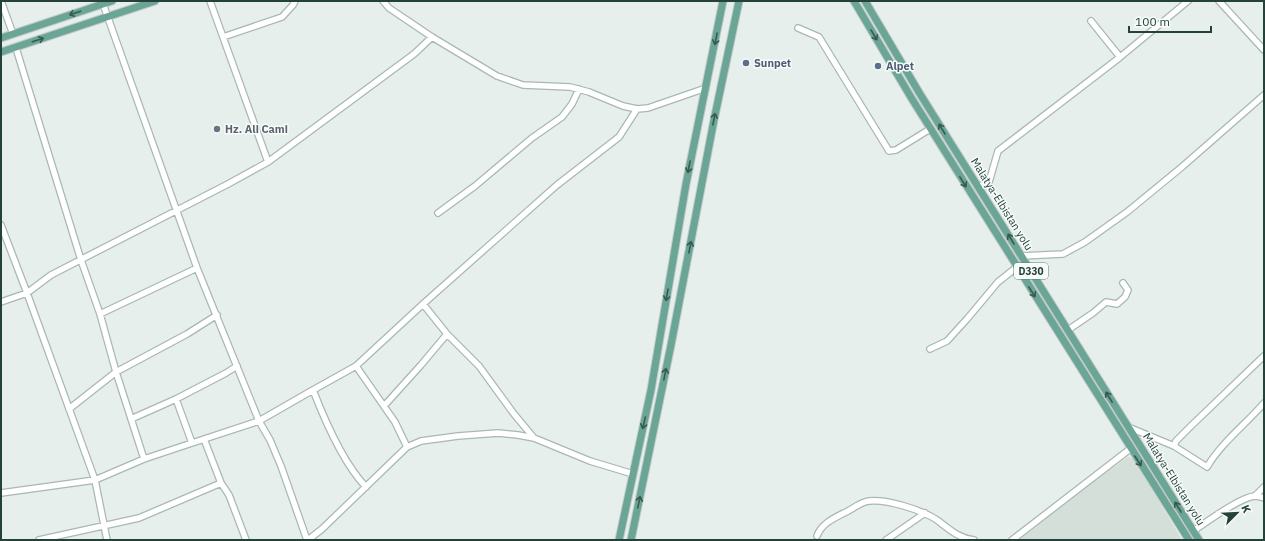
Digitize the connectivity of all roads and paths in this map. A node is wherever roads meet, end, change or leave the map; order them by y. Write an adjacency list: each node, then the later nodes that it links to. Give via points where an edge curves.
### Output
1 (1, 1): 17 (street)
2 (112, 1): 13 (main road)
3 (155, 1): 14 (main road)
4 (210, 1): 18 (street)
5 (294, 1): 18 (street, via 282,17)
6 (383, 1): 19 (street, via 389,8)
7 (723, 1): 25 (main road, one-way to 25)
8 (739, 1): 84 (main road, one-way to 8)
9 (854, 1): 29 (main road, Malatya-Elbistan yolu / D330, one-way to 29)
10 (865, 1): 31 (main road, Malatya-Elbistan yolu / D330, one-way to 10)
11 (1188, 1): 24 (street)
12 (1219, 1): 22 (street)
13 (102, 2): 14 (street); 17 (main road, one-way to 17)
14 (108, 17): 21 (main road, one-way to 14); 32 (street)
15 (1091, 21): 24 (street)
16 (798, 28): 29 (street, via 819,37 889,151 896,150)
17 (13, 34): 20 (main road)
18 (223, 37): 30 (street)
19 (432, 37): 26 (street, via 497,76 523,85 570,86); 30 (street, via 414,54)
20 (1, 38)
21 (16, 48): 23 (main road); 36 (street)
22 (1264, 50)
23 (1, 52)
24 (1120, 57): 31 (street, via 998,151 989,182)
25 (706, 88): 28 (street, via 648,108); 67 (main road, one-way to 67, via 686,184 651,390)
26 (579, 89): 28 (street); 33 (street, via 562,118 532,138 476,186)
27 (1264, 95): 35 (street, via 1127,212 1085,242 1063,254)
28 (637, 109): 42 (street, via 619,137 558,185)
29 (930, 129): 37 (main road, Malatya-Elbistan yolu / D330, one-way to 37)
30 (268, 162): 32 (street)
31 (978, 187): 35 (main road, Malatya-Elbistan yolu / D330, one-way to 31)
32 (176, 210): 36 (street); 38 (street)
33 (438, 213)
34 (1, 226): 40 (street)
35 (1021, 256): 45 (main road, Malatya-Elbistan yolu / D330)
36 (80, 260): 40 (street, via 51,275); 43 (street)
37 (1016, 267): 47 (street, via 998,282 946,340); 65 (main road, Malatya-Elbistan yolu / D330, one-way to 65)
38 (197, 268): 43 (street); 44 (street)
39 (1123, 283): 45 (street, via 1128,290 1117,304 1106,302)
40 (27, 293): 41 (street); 56 (street)
41 (1, 302)
42 (423, 304): 46 (street); 50 (street)
43 (100, 314): 51 (street)
44 (217, 315): 49 (street); 51 (street)
45 (1068, 330): 59 (main road, Malatya-Elbistan yolu / D330, one-way to 45)
46 (447, 334): 55 (street); 60 (street, via 479,366)
47 (930, 349)
48 (1264, 356): 63 (street, via 1176,441)
49 (237, 366): 53 (street); 58 (street)
50 (356, 366): 52 (street); 55 (street)
51 (116, 372): 56 (street); 57 (street)
52 (313, 390): 58 (street); 70 (street, via 323,416 349,465)
53 (176, 399): 57 (street); 62 (street)
54 (1264, 403): 63 (street, via 1207,467)
55 (384, 406): 64 (street)
56 (69, 409): 68 (street)
57 (131, 419): 66 (street)
58 (259, 420): 61 (street); 82 (street, via 281,466)
59 (1128, 427): 63 (street); 77 (main road, Malatya-Elbistan yolu / D330, one-way to 59)
60 (534, 438): 64 (street, via 498,433 421,441); 67 (street, via 590,461)
61 (204, 439): 62 (street); 69 (street)
62 (192, 443): 66 (street)
63 (1174, 446)
64 (407, 447): 70 (street)
65 (1130, 449): 87 (street); 88 (main road, Malatya-Elbistan yolu / D330, one-way to 88)
66 (144, 459): 68 (street)
67 (633, 474): 83 (main road)
68 (95, 480): 72 (street); 76 (street)
69 (221, 482): 76 (street, via 139,518); 81 (street, via 229,495)
70 (366, 487): 82 (street)
71 (1264, 487): 73 (street)
72 (1, 493)
73 (1254, 496): 74 (street); 77 (street, via 1230,507)
74 (1264, 498)
75 (925, 513): 78 (street, via 879,501 868,501 833,518 819,530); 85 (street); 86 (street, via 965,539)
76 (104, 526): 79 (street); 80 (street)
77 (1194, 531): 89 (main road, Malatya-Elbistan yolu / D330)
78 (817, 536)
79 (39, 540)
80 (107, 540)
81 (246, 540)
82 (307, 540)
83 (619, 540)
84 (631, 540)
85 (886, 540)
86 (974, 540)
87 (1012, 540)
88 (1188, 540)
89 (1199, 540)

